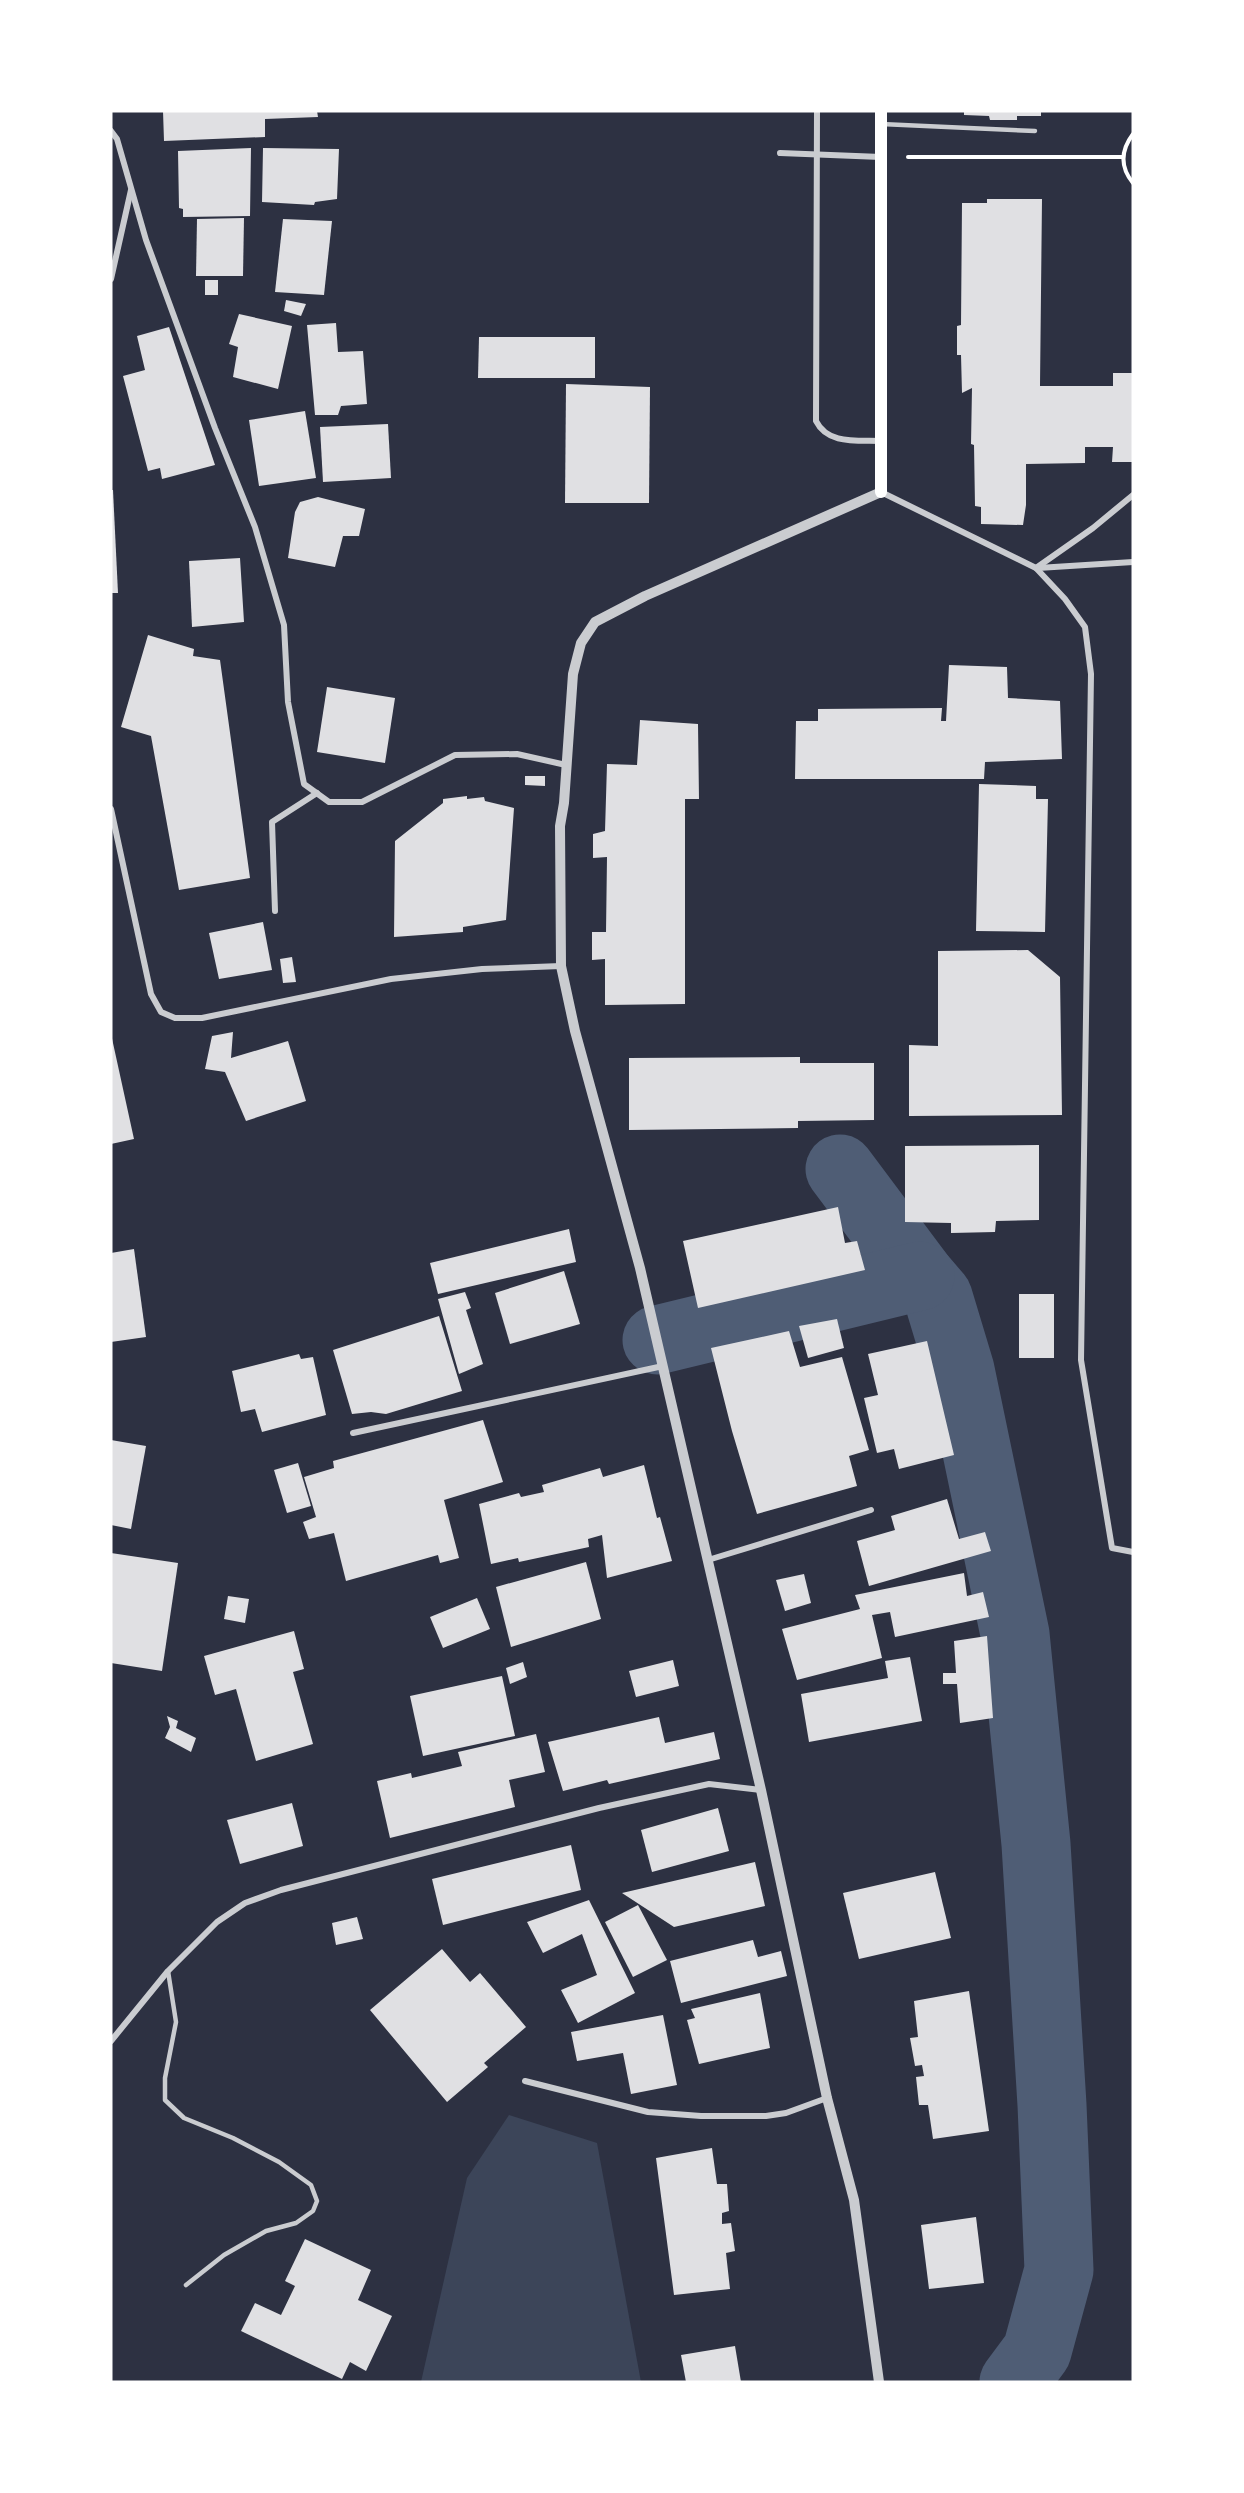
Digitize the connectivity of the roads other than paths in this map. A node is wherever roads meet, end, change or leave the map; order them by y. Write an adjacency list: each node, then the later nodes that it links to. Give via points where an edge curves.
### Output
1 (817, 111): 7 (street)
2 (881, 111): 3 (main road)
3 (881, 124): 5 (lane); 8 (main road)
4 (111, 131): 9 (street, via 117,139)
5 (1035, 131)
6 (780, 153): 7 (street)
7 (817, 155): 8 (street); 11 (street, via 816,421 821,431 832,438)
8 (881, 157): 11 (main road)
9 (131, 190): 10 (street); 17 (street, via 157,271 255,527 284,625 288,702 304,784)
10 (111, 279)
11 (881, 441): 12 (main road)
12 (881, 492): 15 (street); 16 (street, via 595,622 580,643 573,674)
13 (1133, 495): 15 (street)
14 (1133, 562): 15 (street)
15 (1036, 568): 24 (street, via 1084,627 1091,674 1081,1360 1112,1548)
16 (566, 765): 17 (street, via 517,754 455,755 362,802 329,802); 20 (street, via 560,826)
17 (317, 793): 19 (street, via 272,822)
18 (111, 808): 20 (street, via 151,994 161,1012 175,1018 202,1018 392,979 482,969)
19 (276, 911)
20 (561, 966): 21 (street)
21 (663, 1366): 22 (street); 25 (street)
22 (353, 1433)
23 (871, 1509): 25 (street)
24 (1133, 1552)
25 (708, 1560): 26 (street)
26 (761, 1790): 27 (street, via 709,1784 599,1808 281,1890 244,1903 217,1922); 30 (street)
27 (168, 1971): 28 (street); 31 (lane, via 176,2022 165,2078 165,2100 184,2118 279,2162 311,2185 317,2200 313,2211 296,2223 266,2231 232,2250)
28 (111, 2041)
29 (525, 2081): 30 (street, via 648,2112 701,2116 766,2116)
30 (828, 2098): 32 (street, via 854,2200)
31 (186, 2285)
32 (879, 2382)

